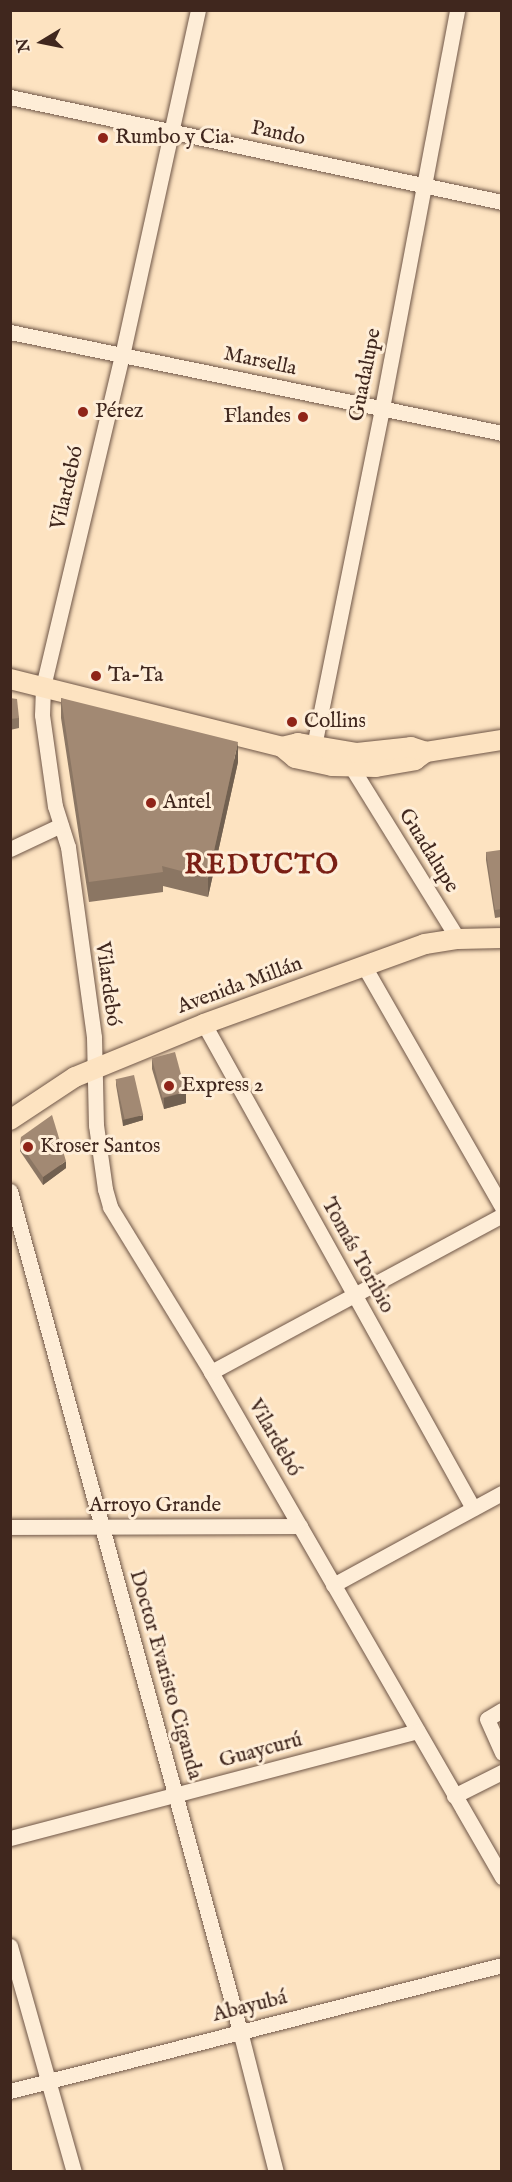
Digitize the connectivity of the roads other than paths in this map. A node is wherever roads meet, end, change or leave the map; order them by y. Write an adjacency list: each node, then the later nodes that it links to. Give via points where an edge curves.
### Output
1 (198, 10): 4 (street, Vilardebó)
2 (457, 10): 5 (street, Guadalupe)
3 (10, 97): 4 (street, Pando)
4 (172, 133): 5 (street, Pando); 8 (street, Vilardebó)
5 (423, 185): 6 (street, Pando); 9 (street, Guadalupe)
6 (501, 202)
7 (10, 332): 8 (street, Marsella)
8 (122, 354): 9 (street, Marsella); 12 (street, Vilardebó)
9 (382, 408): 10 (street, Marsella); 14 (street, Guadalupe)
10 (501, 433)
11 (10, 680): 12 (main road)
12 (43, 687): 15 (main road); 17 (street, Vilardebó, via 43,727)
13 (501, 740): 16 (main road, via 426,752 415,760)
14 (314, 746): 15 (main road, via 298,743); 16 (main road)
15 (282, 747): 16 (main road, via 295,758)
16 (354, 761): 20 (street, Guadalupe)
17 (61, 825): 18 (street); 23 (street, Vilardebó, via 68,847 94,1037)
18 (10, 849)
19 (501, 938): 20 (main road, Avenida Millán)
20 (458, 939): 21 (main road, Avenida Millán, via 424,944)
21 (364, 966): 22 (main road, Avenida Millán); 26 (street)
22 (204, 1024): 23 (main road, Avenida Millán); 28 (street, Tomás Toribio)
23 (94, 1068): 24 (main road, Avenida Millán); 29 (street, Vilardebó, via 96,1125 110,1207)
24 (10, 1120)
25 (10, 1191): 34 (street, Doctor Evaristo Ciganda)
26 (501, 1207)
27 (501, 1215): 28 (street)
28 (354, 1295): 29 (street); 31 (street, Tomás Toribio)
29 (212, 1372): 32 (street, Vilardebó)
30 (501, 1493): 31 (street)
31 (473, 1508): 35 (street)
32 (300, 1526): 34 (street, Arroyo Grande); 35 (street, Vilardebó)
33 (10, 1527): 34 (street, Arroyo Grande)
34 (102, 1528): 40 (street, Doctor Evaristo Ciganda)
35 (333, 1585): 37 (street, Vilardebó)
36 (501, 1710): 38 (street, via 488,1719)
37 (417, 1731): 40 (street, Guaycurú); 41 (street, Vilardebó)
38 (501, 1752)
39 (501, 1772): 41 (street)
40 (176, 1795): 42 (street, Guaycurú); 46 (street, Doctor Evaristo Ciganda)
41 (454, 1796): 43 (street, Vilardebó)
42 (10, 1838)
43 (501, 1878)
44 (10, 1946): 47 (street)
45 (501, 1965): 46 (street, Abayubá)
46 (240, 2031): 47 (street, Abayubá); 50 (street, Doctor Evaristo Ciganda)
47 (48, 2081): 48 (street, Abayubá); 49 (street)
48 (10, 2091)
49 (74, 2172)
50 (276, 2172)

